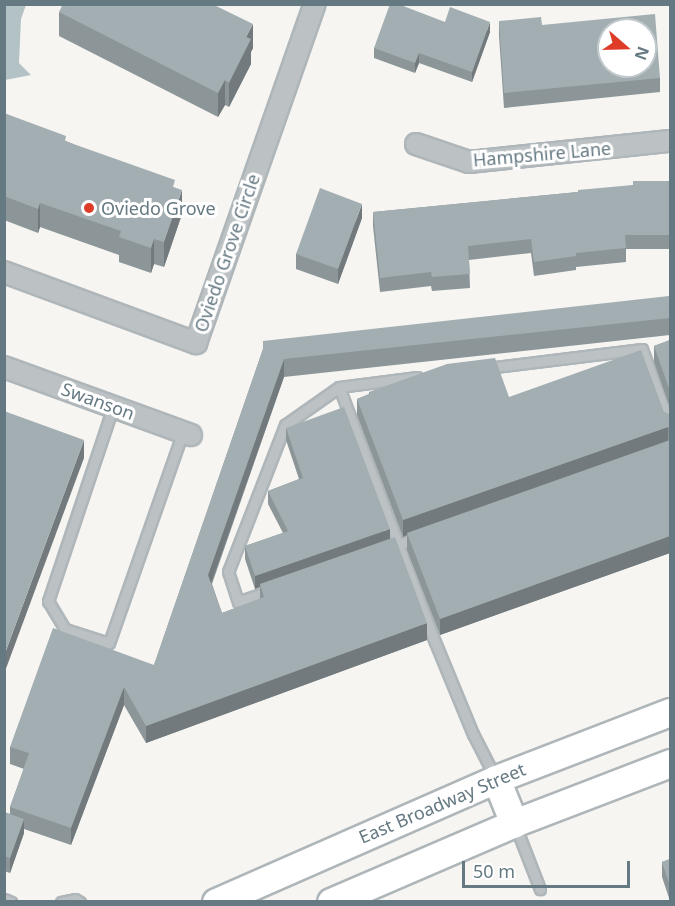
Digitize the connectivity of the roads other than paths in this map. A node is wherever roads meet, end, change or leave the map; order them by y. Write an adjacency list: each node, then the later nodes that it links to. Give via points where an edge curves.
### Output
1 (315, 4): 4 (street, Oviedo Grove Circle, via 196,342)
2 (670, 141): 3 (street, Hampshire Lane, via 469,162)
3 (416, 144)
4 (4, 272)
5 (4, 367): 9 (street, Swanson)
6 (479, 369): 10 (lane, via 642,350)
7 (432, 375): 8 (lane)
8 (339, 387): 13 (lane); 15 (lane, via 285,425 228,572 238,602)
9 (113, 407): 11 (street, Swanson); 11 (lane, via 48,601 65,629 110,643)
10 (670, 426)
11 (187, 434)
12 (431, 533): 13 (lane)
13 (398, 544): 14 (lane); 18 (lane, via 473,734)
14 (377, 552)
15 (280, 587)
16 (670, 712): 18 (main road, East Broadway Street)
17 (670, 763): 19 (main road)
18 (496, 779): 19 (main road); 25 (main road, East Broadway Street)
19 (514, 823): 20 (lane); 26 (main road)
20 (540, 889)
21 (4, 899): 22 (lane)
22 (11, 902)
23 (61, 902): 24 (lane)
24 (80, 902)
25 (216, 902)
26 (331, 902)

